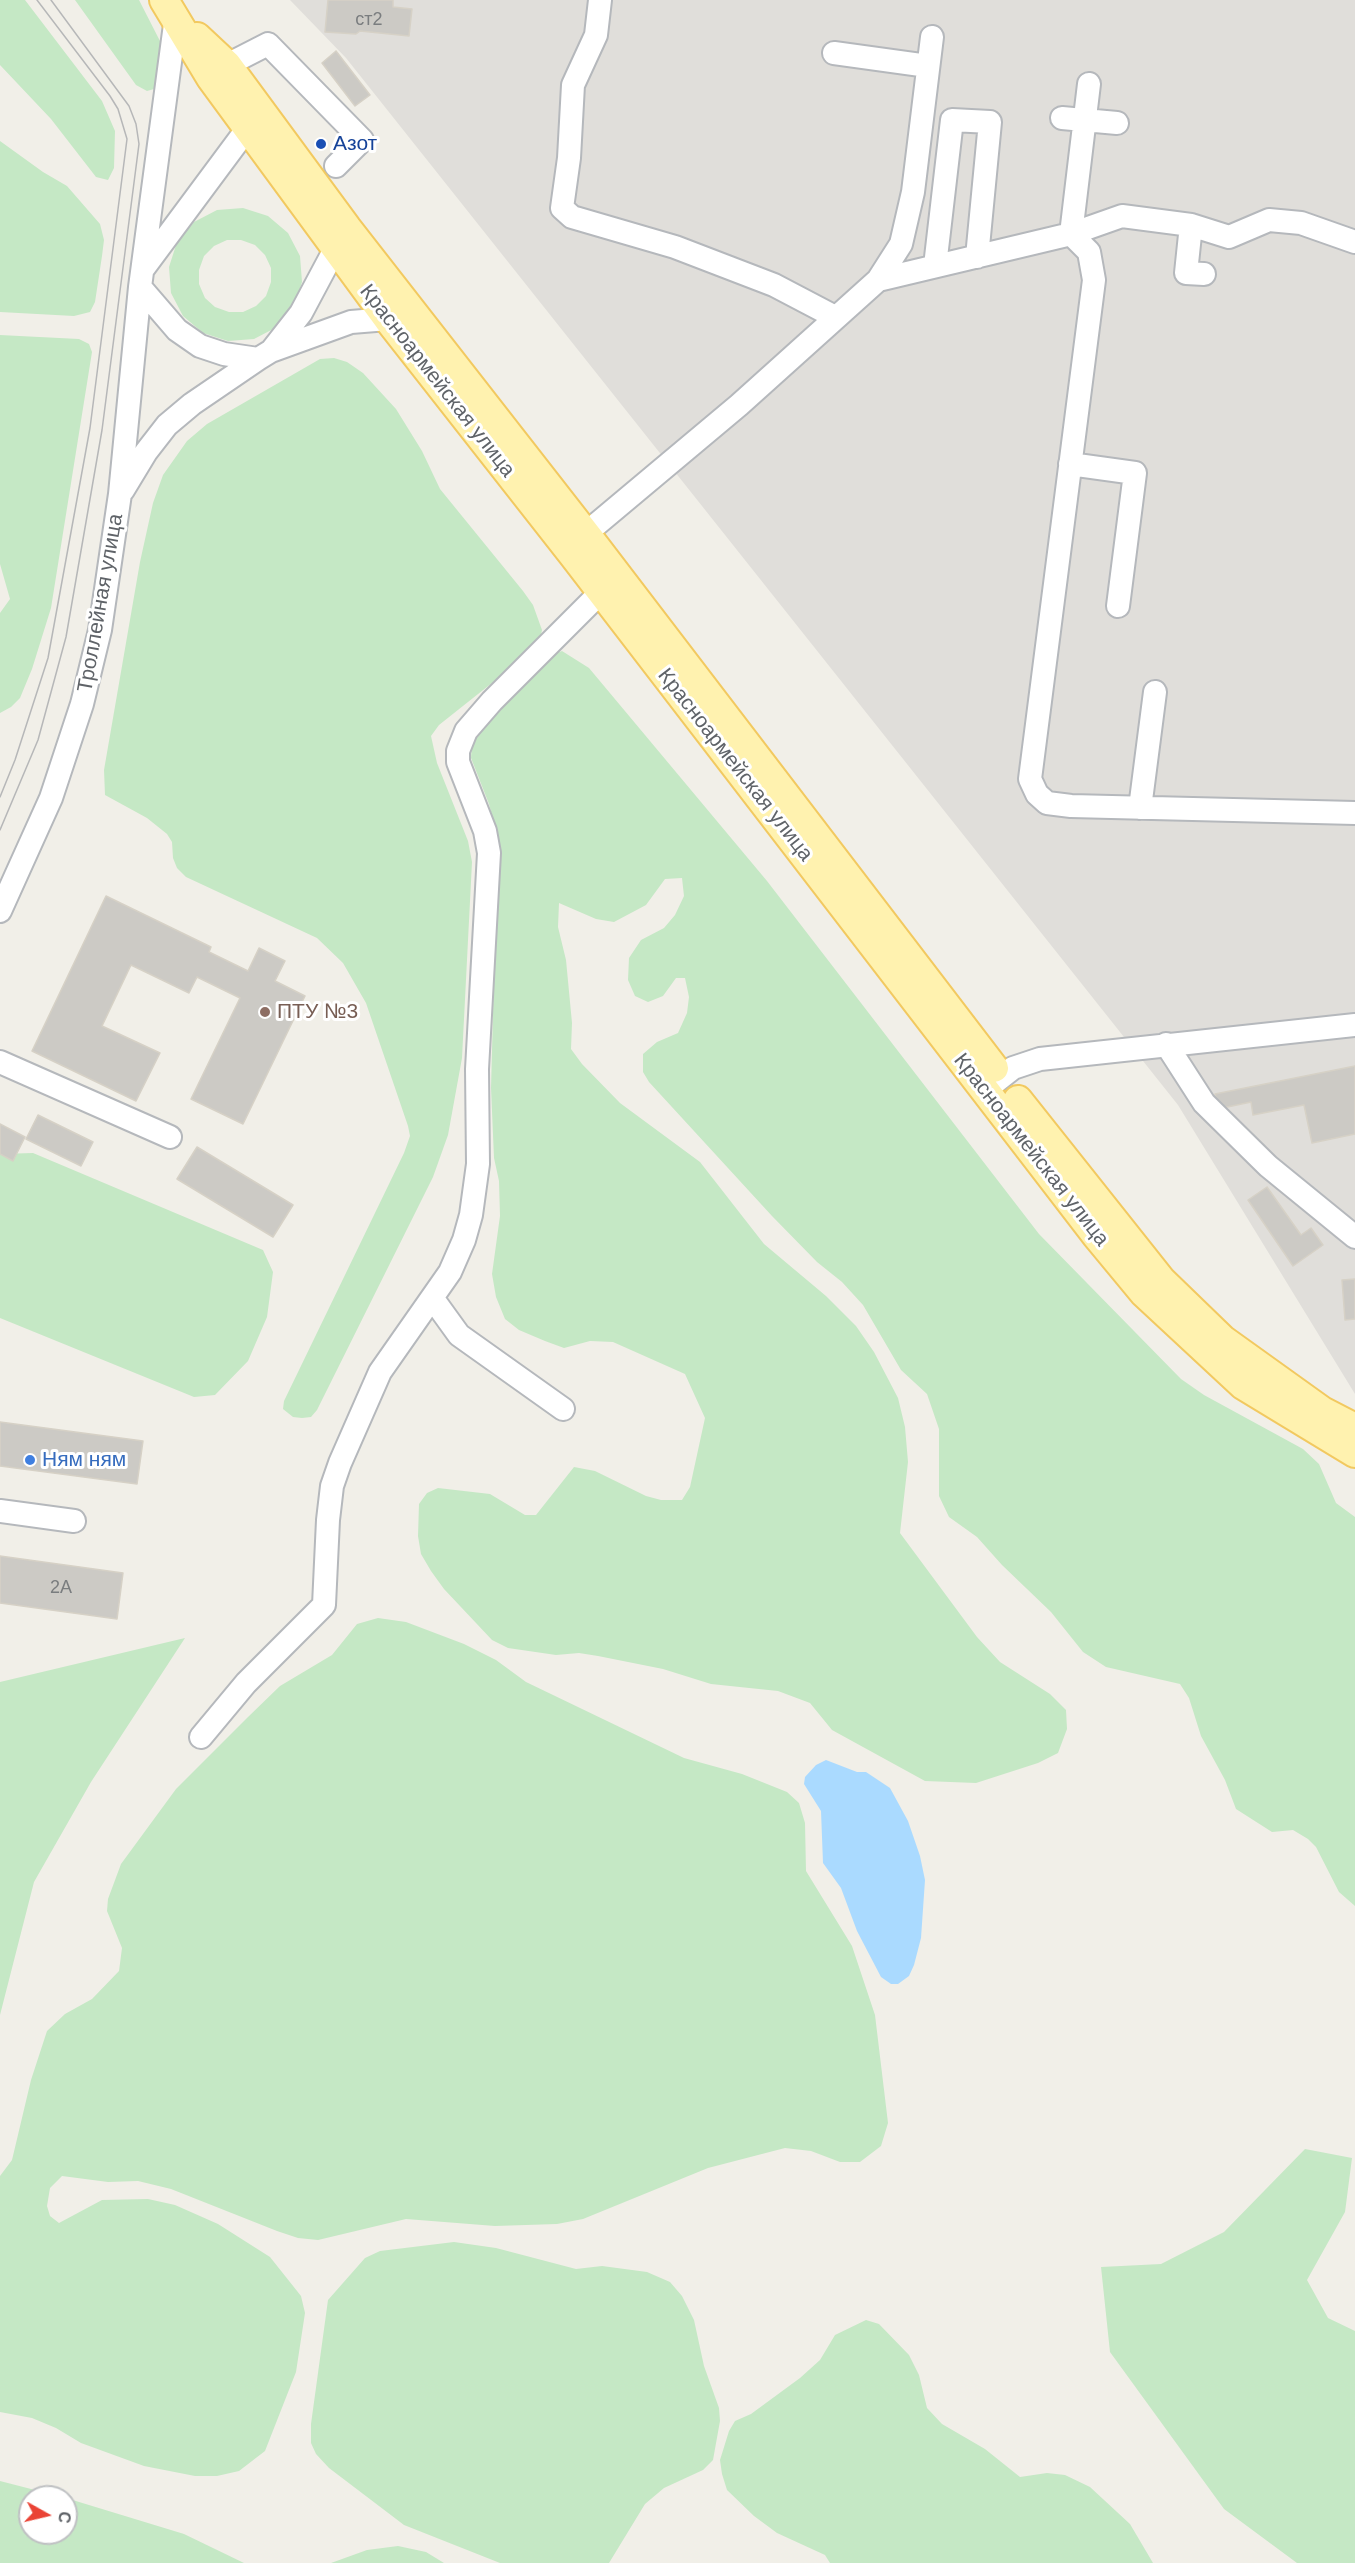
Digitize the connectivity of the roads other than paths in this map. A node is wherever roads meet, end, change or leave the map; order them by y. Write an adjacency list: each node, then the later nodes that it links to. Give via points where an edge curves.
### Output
1 (600, 0): 22 (street, via 596,35 573,85 562,208 572,217 675,247 774,285)
2 (168, 5): 5 (main road); 11 (main road, via 211,78); 20 (street, Троллейная улица)
3 (932, 37): 6 (street)
4 (834, 53): 6 (street)
5 (227, 65): 11 (main road); 12 (street, via 268,44 362,140)
6 (928, 66): 21 (street, via 913,192 901,244)
7 (1089, 84): 9 (street)
8 (1062, 118): 9 (street)
9 (1085, 120): 10 (street); 14 (street)
10 (1117, 123)
11 (258, 124): 15 (main road); 20 (street)
12 (336, 166)
13 (1191, 225): 14 (street, via 1122,216); 16 (street, via 1229,237 1269,220 1301,223); 19 (street, via 1186,273)
14 (1071, 234): 17 (street); 25 (street, via 1089,252 1094,280)
15 (341, 238): 23 (main road, Красноармейская улица); 24 (street, via 301,313); 27 (main road, Красноармейская улица)
16 (1355, 242)
17 (976, 256): 18 (street); 18 (street, via 990,122 952,120)
18 (935, 267): 21 (street)
19 (1204, 274)
20 (141, 278): 24 (street, via 177,330 200,346 224,354); 26 (street, Троллейная улица)
21 (878, 280): 22 (street)
22 (835, 317): 27 (street)
23 (388, 319): 24 (street, via 351,322); 27 (main road, Красноармейская улица)
24 (264, 355): 26 (street, via 167,425)
25 (1070, 464): 29 (street, via 1135,473); 31 (street, via 1030,779 1047,803)
26 (120, 494): 33 (street, Троллейная улица, via 100,630 82,704 51,798)
27 (584, 544): 28 (main road, Красноармейская улица); 38 (main road, Красноармейская улица)
28 (601, 592): 38 (main road, Красноармейская улица); 41 (street, via 492,701 466,731 458,751 458,762 485,831 489,853 477,1069 478,1164 464,1240)
29 (1118, 606)
30 (1155, 692): 31 (street)
31 (1140, 808): 32 (street)
32 (1355, 813)
33 (5, 887): 34 (street, Троллейная улица)
34 (0, 911)
35 (1355, 1025): 36 (street)
36 (1166, 1044): 38 (street, via 1040,1059 1013,1068); 40 (street, via 1204,1103 1268,1166)
37 (0, 1062): 39 (street)
38 (993, 1083): 43 (main road, Красноармейская улица, via 1161,1280 1222,1340 1322,1411); 44 (main road, Красноармейская улица, via 1096,1235 1153,1301 1244,1385)
39 (170, 1137)
40 (1355, 1237)
41 (433, 1299): 42 (street, via 459,1335); 47 (street, via 381,1372 340,1463 332,1486 328,1520 324,1605 246,1683)
42 (563, 1409)
43 (1355, 1428)
44 (1355, 1453)
45 (0, 1511): 46 (street)
46 (74, 1521)
47 (201, 1737)

